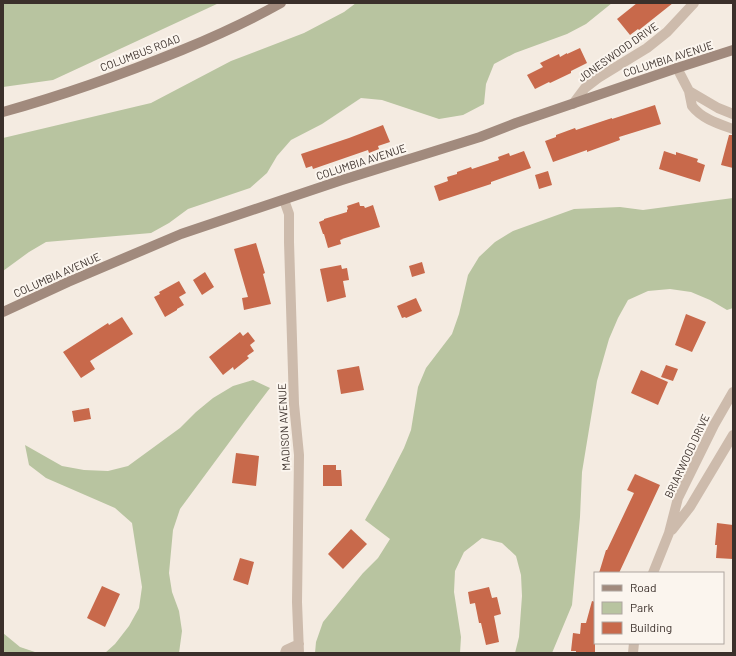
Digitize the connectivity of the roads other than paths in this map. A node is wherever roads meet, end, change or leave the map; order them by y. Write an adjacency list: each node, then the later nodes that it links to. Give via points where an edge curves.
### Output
1 (281, 3): 7 (street, COLUMBUS ROAD, via 213,37 148,64)
2 (694, 3): 6 (street, JONESWOOD DRIVE, via 667,32 647,48 598,78 585,88)
3 (733, 50): 4 (street, COLUMBIA AVENUE)
4 (677, 68): 5 (street); 6 (street, COLUMBIA AVENUE)
5 (688, 91): 8 (street); 9 (street, via 696,111)
6 (573, 104): 10 (street, COLUMBIA AVENUE)
7 (3, 112)
8 (733, 114)
9 (733, 129)
10 (284, 200): 11 (street, COLUMBIA AVENUE, via 181,234); 16 (street, MADISON AVENUE, via 289,214 294,404 299,455)
11 (3, 312)
12 (733, 392): 14 (street, BRIARWOOD DRIVE, via 678,498)
13 (733, 435): 14 (street, BRIARWOOD DRIVE, via 690,507)
14 (670, 533): 15 (street, BRIARWOOD DRIVE)
15 (653, 572)
16 (299, 648): 17 (street, via 286,650)
17 (285, 653)

